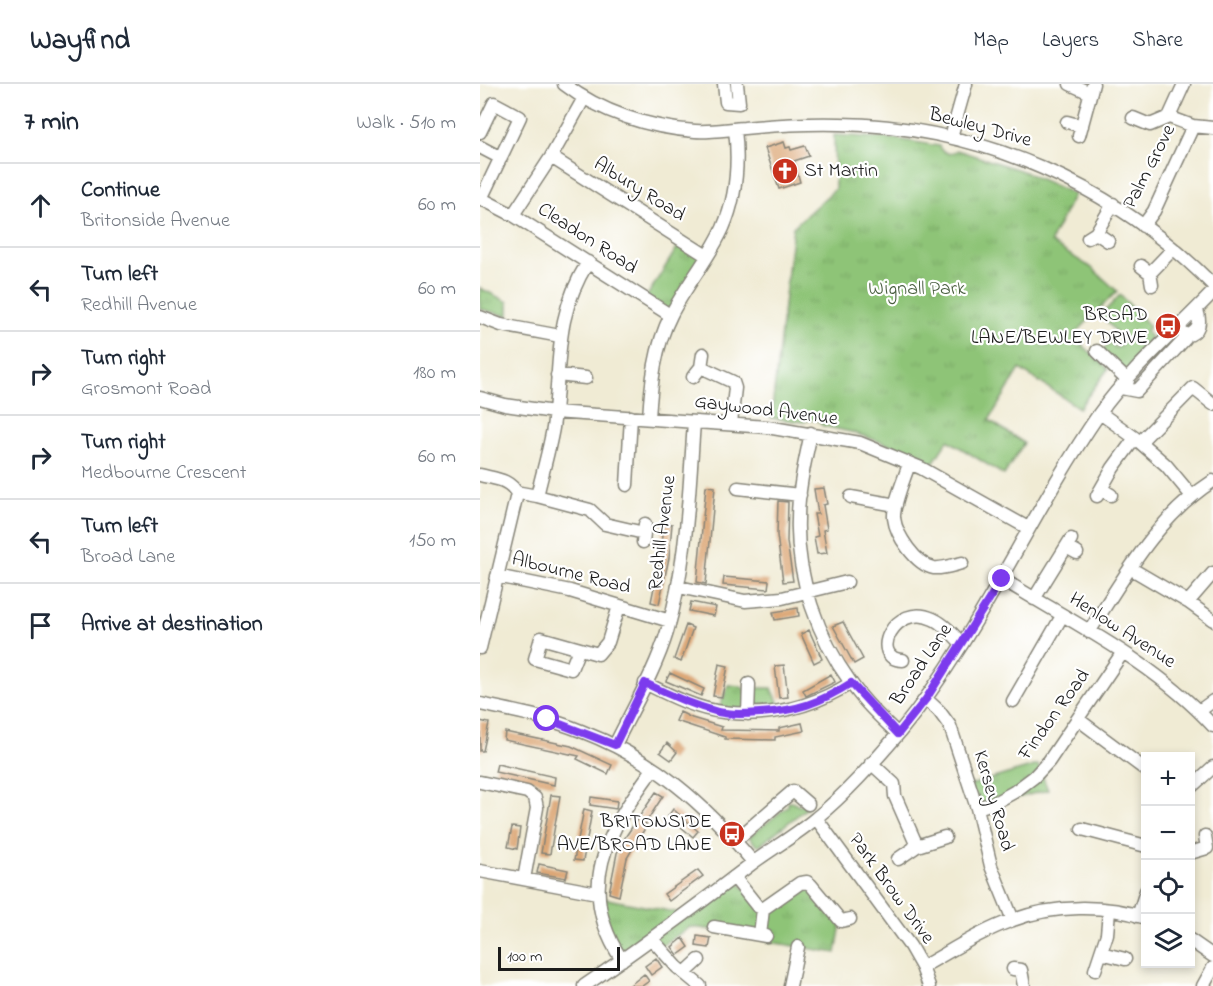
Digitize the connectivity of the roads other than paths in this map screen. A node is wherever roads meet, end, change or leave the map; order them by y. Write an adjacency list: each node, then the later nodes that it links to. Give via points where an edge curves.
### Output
1 (564, 84): 8 (street, Bewley Drive)
2 (724, 84): 3 (street, via 726,102 739,102)
3 (737, 84)
4 (966, 84): 16 (street)
5 (1070, 84): 7 (street)
6 (1184, 84): 9 (street)
7 (1091, 88): 11 (street, via 1081,131)
8 (584, 98): 14 (street, Bewley Drive, via 634,119 673,129); 18 (street)
9 (1169, 117): 10 (street, via 1150,125); 12 (street, Palm Grove)
10 (1133, 118)
11 (1067, 122)
12 (1192, 126): 13 (street, Palm Grove); 23 (street, Palm Grove, via 1154,211)
13 (1213, 128)
14 (735, 129): 16 (street, Bewley Drive, via 841,124); 26 (street, via 738,168 732,202 722,230)
15 (480, 132): 19 (street, via 494,103 520,117)
16 (951, 137): 21 (street, Bewley Drive, via 1030,161)
17 (480, 147): 19 (street)
18 (551, 157): 22 (street); 26 (street, Albury Road)
19 (501, 158): 20 (street)
20 (481, 199): 22 (street, Cleadon Road)
21 (1113, 204): 23 (street, Bewley Drive); 24 (street, via 1092,236)
22 (513, 215): 27 (street, Cleadon Road)
23 (1143, 226): 25 (street, Bewley Drive)
24 (1108, 241)
25 (1173, 249): 28 (street); 29 (street, Bewley Drive)
26 (706, 256): 31 (street)
27 (588, 262): 31 (street, Cleadon Road); 33 (street, via 567,305)
28 (1148, 274)
29 (1213, 285)
30 (1213, 292): 38 (street, Broad Lane, via 1182,331)
31 (670, 315): 44 (street, via 658,353)
32 (480, 317): 33 (street)
33 (561, 336): 35 (street)
34 (1097, 351): 38 (street)
35 (556, 375): 37 (street); 41 (street)
36 (693, 377): 46 (street, via 702,360 734,382)
37 (586, 378)
38 (1124, 384): 42 (street, Broad Lane)
39 (480, 398): 41 (street, Gaywood Avenue)
40 (1213, 404): 48 (street, via 1193,388)
41 (554, 412): 43 (street, Gaywood Avenue); 58 (street)
42 (1100, 413): 48 (street); 61 (street, Broad Lane)
43 (631, 417): 44 (street, Gaywood Avenue); 52 (street)
44 (649, 418): 45 (street, Gaywood Avenue)
45 (694, 422): 46 (street, Gaywood Avenue); 70 (street, Redhill Avenue)
46 (731, 423): 47 (street, Gaywood Avenue)
47 (811, 433): 49 (street, Gaywood Avenue, via 860,443); 56 (street)
48 (1137, 440): 55 (street, via 1113,468); 57 (street, via 1166,465)
49 (909, 464): 60 (street); 61 (street, Gaywood Avenue)
50 (480, 475): 54 (street, via 507,482)
51 (1213, 481): 57 (street)
52 (627, 485)
53 (738, 488): 56 (street)
54 (516, 494): 58 (street); 67 (street)
55 (1103, 494)
56 (800, 495): 71 (street, via 797,520)
57 (1191, 495): 65 (street, via 1156,532)
58 (537, 496): 62 (street, via 590,510 605,524)
59 (851, 497): 60 (street)
60 (896, 505): 64 (street, via 894,519 905,544 921,562 935,568)
61 (1028, 528): 68 (street, Broad Lane)
62 (644, 533)
63 (1072, 546): 72 (street)
64 (962, 563)
65 (1130, 568): 73 (street); 79 (street)
66 (1213, 573): 73 (street)
67 (497, 576): 74 (street, Albourne Road); 78 (street)
68 (1002, 579): 72 (street, Henlow Avenue); 80 (street, Broad Lane)
69 (847, 582): 71 (street)
70 (679, 587): 71 (street, via 745,601); 77 (street, Redhill Avenue)
71 (807, 592): 86 (street, via 836,661)
72 (1034, 599): 75 (street, Henlow Avenue)
73 (1188, 602): 76 (street)
74 (619, 606): 77 (street, Albourne Road); 82 (street, via 608,642 598,654)
75 (1062, 616): 79 (street, Henlow Avenue); 89 (street)
76 (1213, 620)
77 (670, 621): 85 (street, Redhill Avenue)
78 (482, 628): 81 (street)
79 (1089, 632): 83 (street, Henlow Avenue)
80 (961, 643): 84 (street, via 931,617 900,621 888,635 887,648 889,655); 88 (street, Broad Lane)
81 (480, 648)
82 (579, 649)
83 (1123, 652): 92 (street, Henlow Avenue, via 1164,680); 94 (street, Findon Road)
84 (903, 660)
85 (645, 683): 93 (street, via 718,712); 97 (street, Redhill Avenue)
86 (851, 683): 93 (street, via 802,708); 96 (street)
87 (748, 684): 93 (street)
88 (926, 699): 96 (street, Broad Lane); 105 (street, Kersey Road, via 950,726)
89 (1013, 701)
90 (1213, 701): 92 (street)
91 (480, 704): 97 (street, via 547,719)
92 (1199, 711): 95 (street, Henlow Avenue)
93 (748, 714)
94 (1079, 720): 99 (street); 105 (street, Findon Road, via 1034,777 996,802)
95 (1213, 726)
96 (898, 734): 98 (street, Broad Lane)
97 (615, 745): 101 (street)
98 (871, 763): 106 (street, Broad Lane); 111 (street, via 894,784 895,796)
99 (1141, 766)
100 (1213, 767): 103 (street)
101 (653, 769): 109 (street, via 701,805); 117 (street, via 615,827 604,852)
102 (480, 782): 116 (street, via 526,792 535,798 537,808)
103 (1195, 784)
104 (808, 804): 109 (street, via 794,791)
105 (977, 808): 122 (street, Kersey Road, via 991,866)
106 (816, 818): 113 (street, Broad Lane); 132 (street, Park Brow Drive)
107 (1082, 829): 110 (street)
108 (945, 837): 111 (street)
109 (735, 841): 113 (street)
110 (1141, 845)
111 (917, 846): 112 (street)
112 (898, 859)
113 (753, 862): 115 (street, Broad Lane)
114 (480, 871): 116 (street)
115 (734, 877): 118 (street); 124 (street, Broad Lane)
116 (524, 879): 117 (street)
117 (597, 893): 130 (street, via 604,928)
118 (763, 909): 121 (street, via 807,882 840,921); 123 (street, via 763,936)
119 (1109, 911): 120 (street); 122 (street, via 1065,909); 127 (street)
120 (1141, 917)
121 (850, 919)
122 (1013, 920): 132 (street)
123 (714, 927)
124 (652, 939): 130 (street, Broad Lane); 136 (street)
125 (1195, 943): 128 (street)
126 (798, 947): 139 (street)
127 (1101, 954): 129 (street); 135 (street)
128 (1213, 956)
129 (1125, 959)
130 (622, 960): 137 (street, Broad Lane)
131 (699, 960): 136 (street)
132 (922, 967): 140 (street, Park Brow Drive)
133 (1020, 968): 141 (street)
134 (1213, 968): 142 (street)
135 (1095, 970)
136 (685, 974): 138 (street)
137 (584, 986)
138 (700, 986)
139 (790, 986)
140 (929, 986)
141 (1024, 986)
142 (1203, 986)

